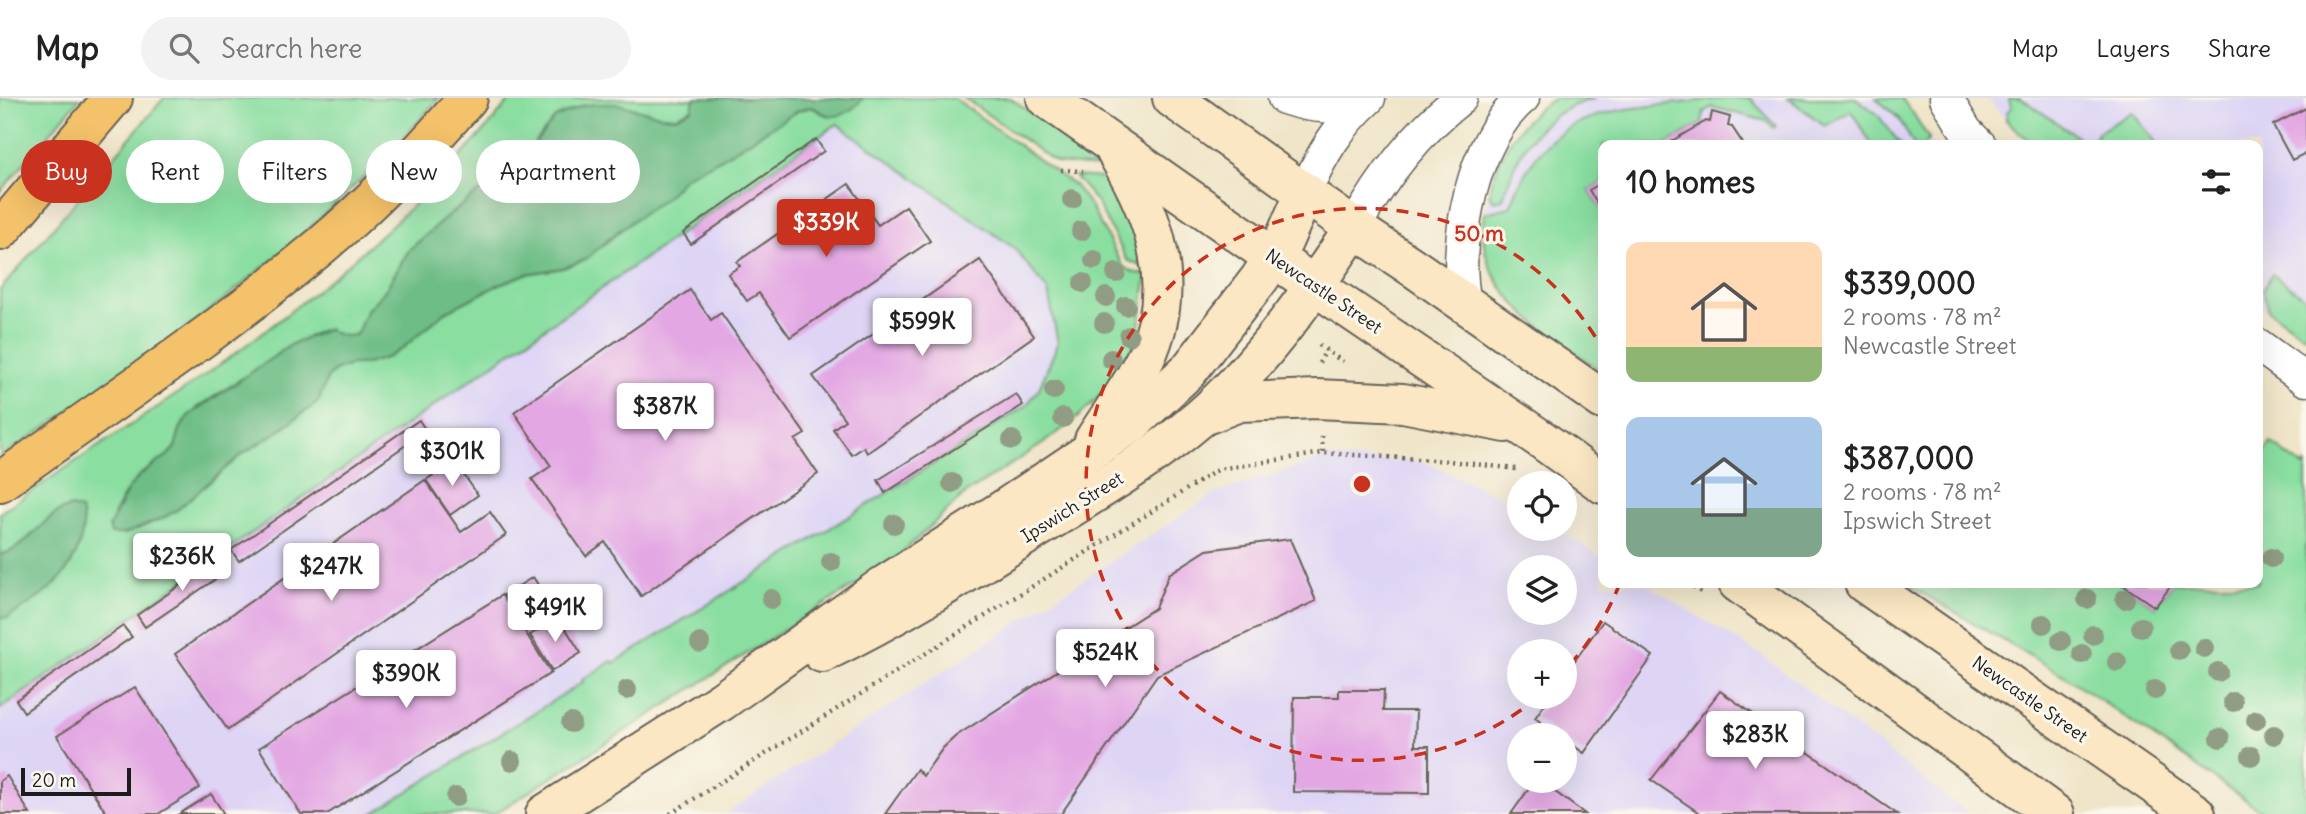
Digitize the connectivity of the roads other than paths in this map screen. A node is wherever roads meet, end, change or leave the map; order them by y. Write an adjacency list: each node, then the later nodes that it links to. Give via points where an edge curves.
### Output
1 (113, 98): 14 (highway)
2 (468, 98): 25 (highway, via 380,193 312,253 224,323)
3 (1046, 98): 11 (main road, Newcastle Street)
4 (1172, 98): 12 (main road)
5 (1284, 98): 6 (street, via 1328,107)
6 (1367, 98): 12 (street, via 1335,134)
7 (1461, 98): 13 (street, via 1431,123 1393,166)
8 (1523, 98): 17 (street, via 1487,144 1476,178 1460,250)
9 (1946, 98): 10 (street)
10 (1975, 140)
11 (1110, 142): 15 (main road, Newcastle Street); 23 (main road, via 1150,220 1158,248 1161,293 1156,327 1144,360)
12 (1305, 192): 13 (main road); 15 (main road, Ipswich Street)
13 (1354, 228): 16 (main road, Ipswich Street); 17 (main road)
14 (0, 231)
15 (1274, 258): 16 (main road, Newcastle Street); 23 (main road, Ipswich Street, via 1189,370 1132,423)
16 (1315, 285): 21 (main road, Ipswich Street, via 1267,346); 22 (main road, Newcastle Street)
17 (1465, 303): 20 (main road)
18 (2263, 349): 19 (street)
19 (2306, 380)
20 (1598, 396)
21 (1200, 418): 22 (main road, via 1239,402 1317,399 1403,403); 28 (main road, Ipswich Street, via 1132,469 916,604)
22 (1522, 426): 24 (main road, Newcastle Street)
23 (1086, 454): 28 (main road, Ipswich Street, via 883,586)
24 (1598, 480)
25 (0, 482)
26 (1745, 588): 30 (main road)
27 (1871, 588): 31 (main road, Newcastle Street)
28 (722, 701): 29 (main road, Ipswich Street)
29 (545, 814)
30 (2055, 814)
31 (2196, 814)

